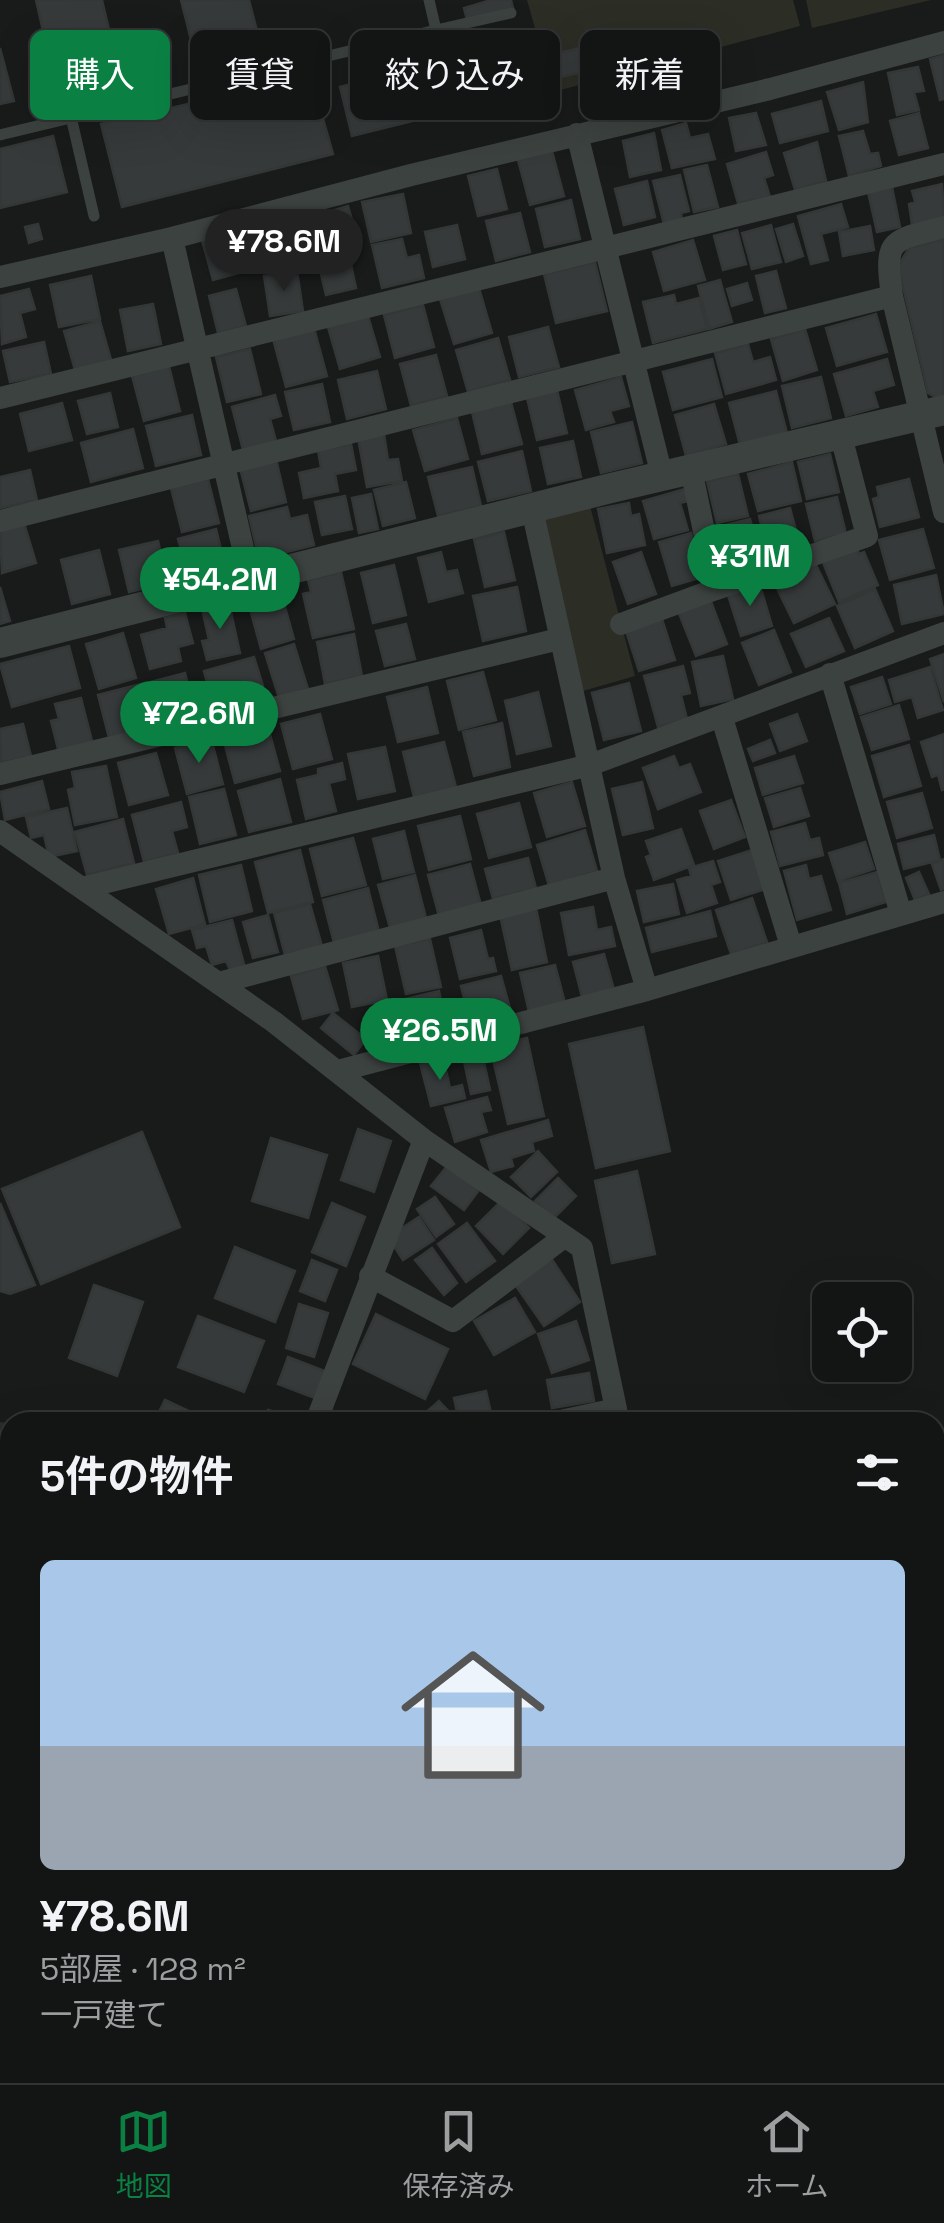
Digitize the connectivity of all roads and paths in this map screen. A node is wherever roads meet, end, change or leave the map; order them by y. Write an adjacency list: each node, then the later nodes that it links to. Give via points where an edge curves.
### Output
1 (428, 0): 3 (lane)
2 (511, 14): 3 (lane)
3 (436, 30)
4 (944, 42): 9 (street)
5 (350, 51): 6 (lane)
6 (170, 94)
7 (60, 120): 10 (lane)
8 (73, 120): 12 (lane)
9 (577, 134): 14 (street); 15 (street)
10 (0, 135)
11 (944, 164): 15 (street)
12 (94, 216)
13 (944, 227): 17 (street, via 893,245 887,261)
14 (172, 238): 16 (street); 18 (street)
15 (608, 250): 18 (street); 19 (street)
16 (0, 277)
17 (892, 296): 19 (street); 21 (street)
18 (196, 349): 20 (street); 23 (street)
19 (634, 363): 23 (street); 24 (street)
20 (0, 398)
21 (932, 412): 22 (street); 26 (street)
22 (840, 432): 24 (street); 29 (street, via 867,536)
23 (225, 466): 27 (street); 28 (street)
24 (676, 472): 25 (street); 29 (street)
25 (532, 509): 28 (street); 32 (street)
26 (944, 512)
27 (0, 522)
28 (250, 579): 33 (street)
29 (716, 589): 30 (street)
30 (621, 624)
31 (944, 632): 34 (street)
32 (559, 639): 36 (street); 37 (street)
33 (0, 643)
34 (830, 674): 35 (street); 42 (street)
35 (722, 718): 36 (street); 43 (street)
36 (590, 765): 39 (street); 40 (street)
37 (0, 774)
38 (0, 831): 40 (street)
39 (614, 878): 44 (street); 45 (street)
40 (82, 888): 44 (street)
41 (944, 902): 42 (street)
42 (900, 914): 43 (street)
43 (791, 946): 45 (street)
44 (219, 983): 46 (street)
45 (647, 990): 46 (street)
46 (338, 1071): 47 (street)
47 (424, 1140): 48 (street); 49 (street)
48 (564, 1237): 49 (street, via 453,1320); 51 (street, via 582,1248)
49 (370, 1276): 50 (street)
50 (320, 1412)
51 (616, 1412)

